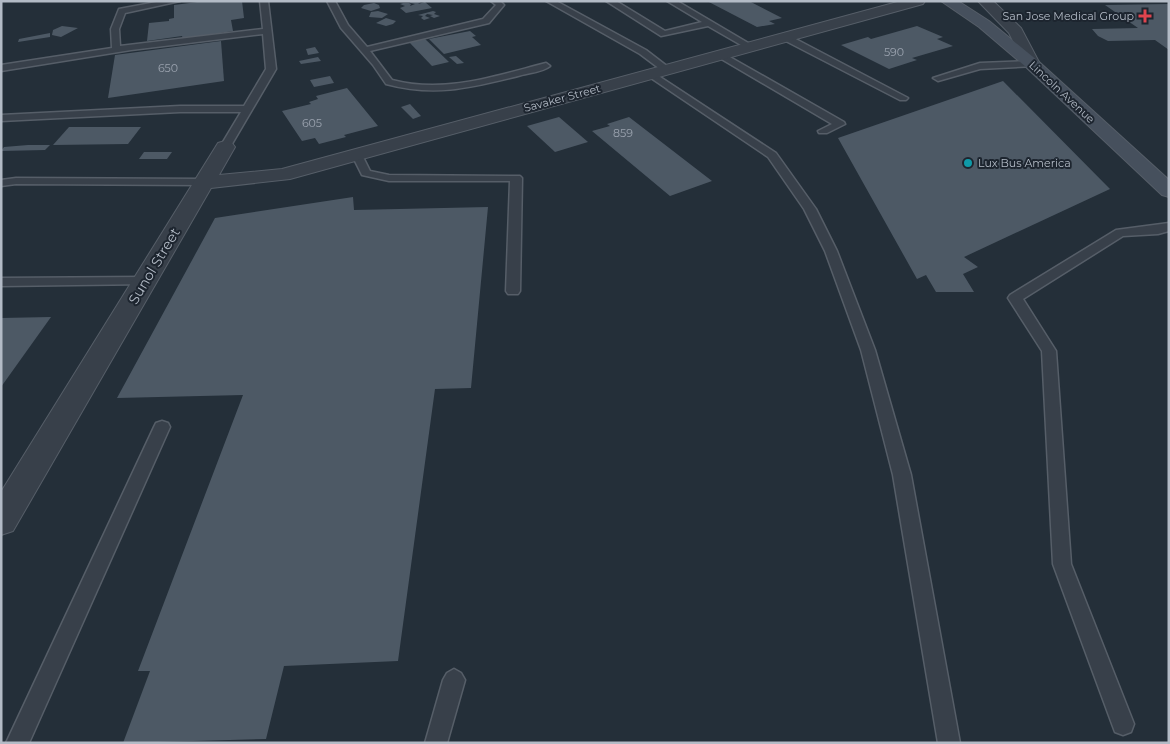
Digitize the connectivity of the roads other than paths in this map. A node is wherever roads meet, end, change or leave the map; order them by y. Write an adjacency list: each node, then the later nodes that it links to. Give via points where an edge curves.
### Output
1 (176, 1): 15 (lane, via 122,11 115,29)
2 (264, 1): 12 (lane, Sunol Street)
3 (331, 1): 16 (lane, via 344,26)
4 (495, 1): 16 (lane, via 500,5 486,21)
5 (550, 1): 21 (lane, via 643,52)
6 (610, 1): 11 (lane, via 664,34)
7 (671, 1): 11 (lane)
8 (918, 1): 13 (street, Savaker Street)
9 (948, 1): 18 (main road, Lincoln Avenue, via 984,24)
10 (985, 1): 18 (street, via 1016,31)
11 (709, 23): 14 (lane)
12 (266, 32): 15 (lane); 24 (lane, Sunol Street, via 271,69)
13 (785, 37): 14 (street, Savaker Street); 23 (lane)
14 (751, 47): 17 (street, Savaker Street)
15 (116, 50): 20 (lane)
16 (364, 50): 19 (lane, via 389,82 417,89 445,88)
17 (721, 55): 21 (street, Savaker Street); 26 (lane, via 840,124)
18 (1032, 64): 22 (lane, via 980,66); 31 (main road, Lincoln Avenue)
19 (546, 66)
20 (1, 68)
21 (659, 72): 28 (street, Savaker Street); 42 (lane, via 772,155 810,209 831,251 868,350 902,476)
22 (938, 78)
23 (902, 98)
24 (248, 109): 25 (lane); 27 (lane, Sunol Street)
25 (1, 118)
26 (823, 132)
27 (225, 147): 30 (street, Sunol Street)
28 (357, 155): 30 (street, Savaker Street, via 283,175); 35 (lane, via 366,174 389,178 516,178)
29 (1, 182): 30 (lane)
30 (205, 182): 33 (street, Sunol Street)
31 (1169, 191)
32 (1169, 227): 39 (lane, via 1120,233 1015,298 1049,351 1062,564)
33 (145, 281): 34 (lane); 37 (street, Sunol Street)
34 (1, 282)
35 (513, 291)
36 (162, 427): 40 (lane)
37 (1, 521)
38 (454, 680): 41 (lane)
39 (1123, 724)
40 (17, 743)
41 (436, 743)
42 (950, 743)

